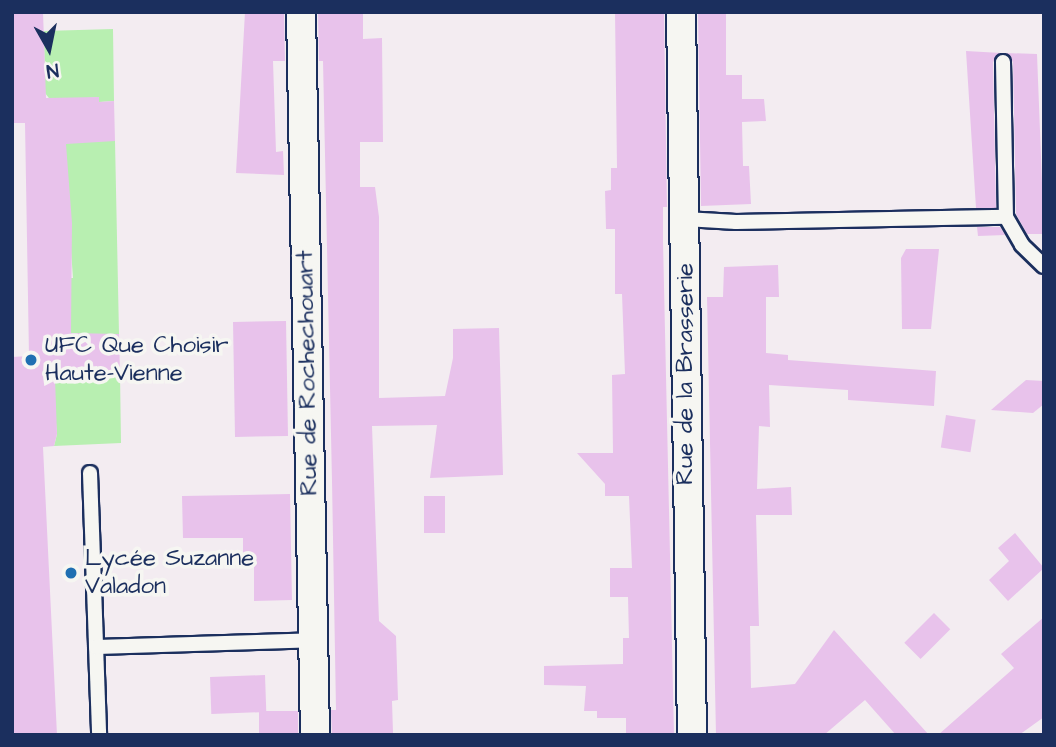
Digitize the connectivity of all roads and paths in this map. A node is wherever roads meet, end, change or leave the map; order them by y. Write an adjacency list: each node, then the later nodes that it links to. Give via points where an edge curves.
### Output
1 (301, 12): 8 (street, Rue de Rochechouart)
2 (681, 12): 5 (street, Rue de la Brasserie)
3 (1003, 62): 4 (lane)
4 (1006, 217): 5 (lane); 6 (lane, via 1022,245)
5 (685, 219): 12 (street, Rue de la Brasserie)
6 (1044, 266)
7 (90, 473): 9 (lane)
8 (314, 640): 9 (lane); 11 (street, Rue de Rochechouart)
9 (96, 648): 10 (lane)
10 (99, 735)
11 (316, 735)
12 (692, 735)

